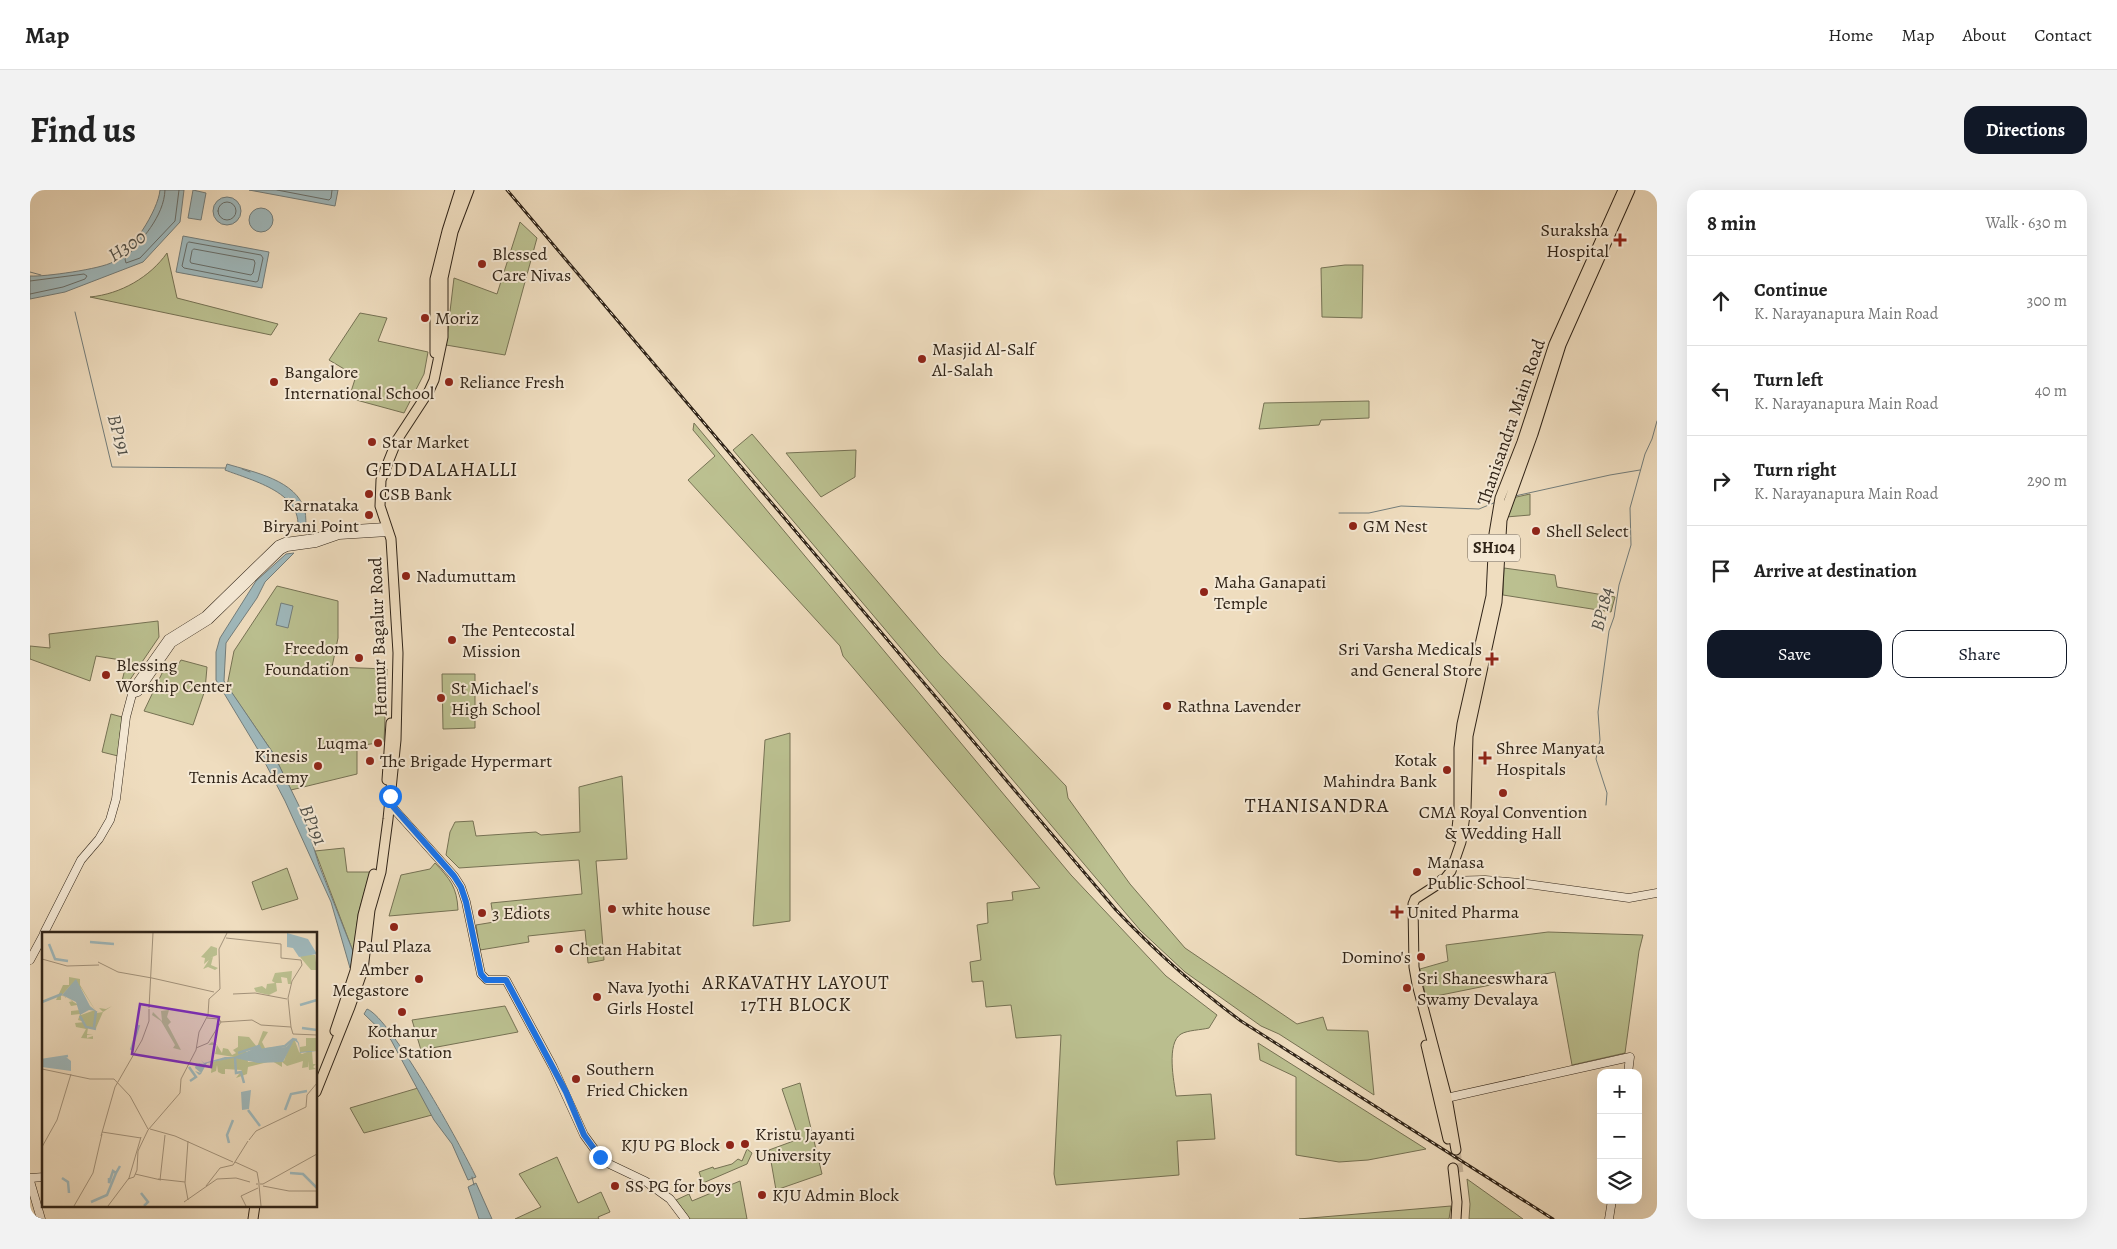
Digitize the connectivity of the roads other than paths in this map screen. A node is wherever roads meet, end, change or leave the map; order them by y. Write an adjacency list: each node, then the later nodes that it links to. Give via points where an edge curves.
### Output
1 (460, 190): 5 (main road, Hennur Bagalur Road, via 435,279 436,347 430,379 393,438 377,479 376,510)
2 (469, 190): 5 (main road, Hennur Bagalur Road, via 453,232 443,278 443,337 434,380 397,440 381,480 380,506)
3 (1623, 190): 7 (main road, Thanisandra Main Road / SH104, via 1554,344 1500,498 1494,534 1491,596 1462,724 1460,810)
4 (1630, 190): 7 (main road, Thanisandra Main Road / SH104, via 1561,345 1502,520 1497,602 1468,736 1464,824)
5 (385, 530): 6 (main road, Hennur Bagalur Road, via 390,539 398,654 396,740); 11 (street, via 339,535 316,544 296,543 281,550 209,620 172,643 138,692 132,694 110,820 81,860)
6 (387, 801): 14 (main road, Hennur Bagalur Road, via 381,872 370,910 364,961); 29 (street, via 454,876 466,902 481,974 486,980 506,980 566,1092 584,1135 603,1161 645,1181 670,1199)
7 (1449, 869): 8 (main road, Thanisandra Main Road / SH104); 9 (street)
8 (1442, 880): 9 (street); 18 (main road, Thanisandra Main Road / SH104, via 1412,897 1408,908 1412,985)
9 (1470, 880): 10 (street, via 1520,883 1629,898)
10 (1657, 893)
11 (45, 932)
12 (42, 937): 13 (street)
13 (30, 960)
14 (356, 980): 16 (main road, Hennur Bagalur Road); 17 (main road, Hennur Bagalur Road)
15 (1628, 1069): 18 (street, via 1630,1057)
16 (318, 1075)
17 (318, 1086)
18 (1444, 1099): 19 (main road, SH104)
19 (1453, 1150)
20 (1456, 1171): 22 (main road)
21 (30, 1179): 26 (street)
22 (1460, 1202): 30 (main road); 31 (main road)
23 (1611, 1204): 32 (street)
24 (255, 1206): 27 (main road)
25 (260, 1206): 28 (main road)
26 (41, 1219)
27 (253, 1219)
28 (259, 1219)
29 (685, 1219)
30 (1456, 1219)
31 (1461, 1219)
32 (1609, 1219)

